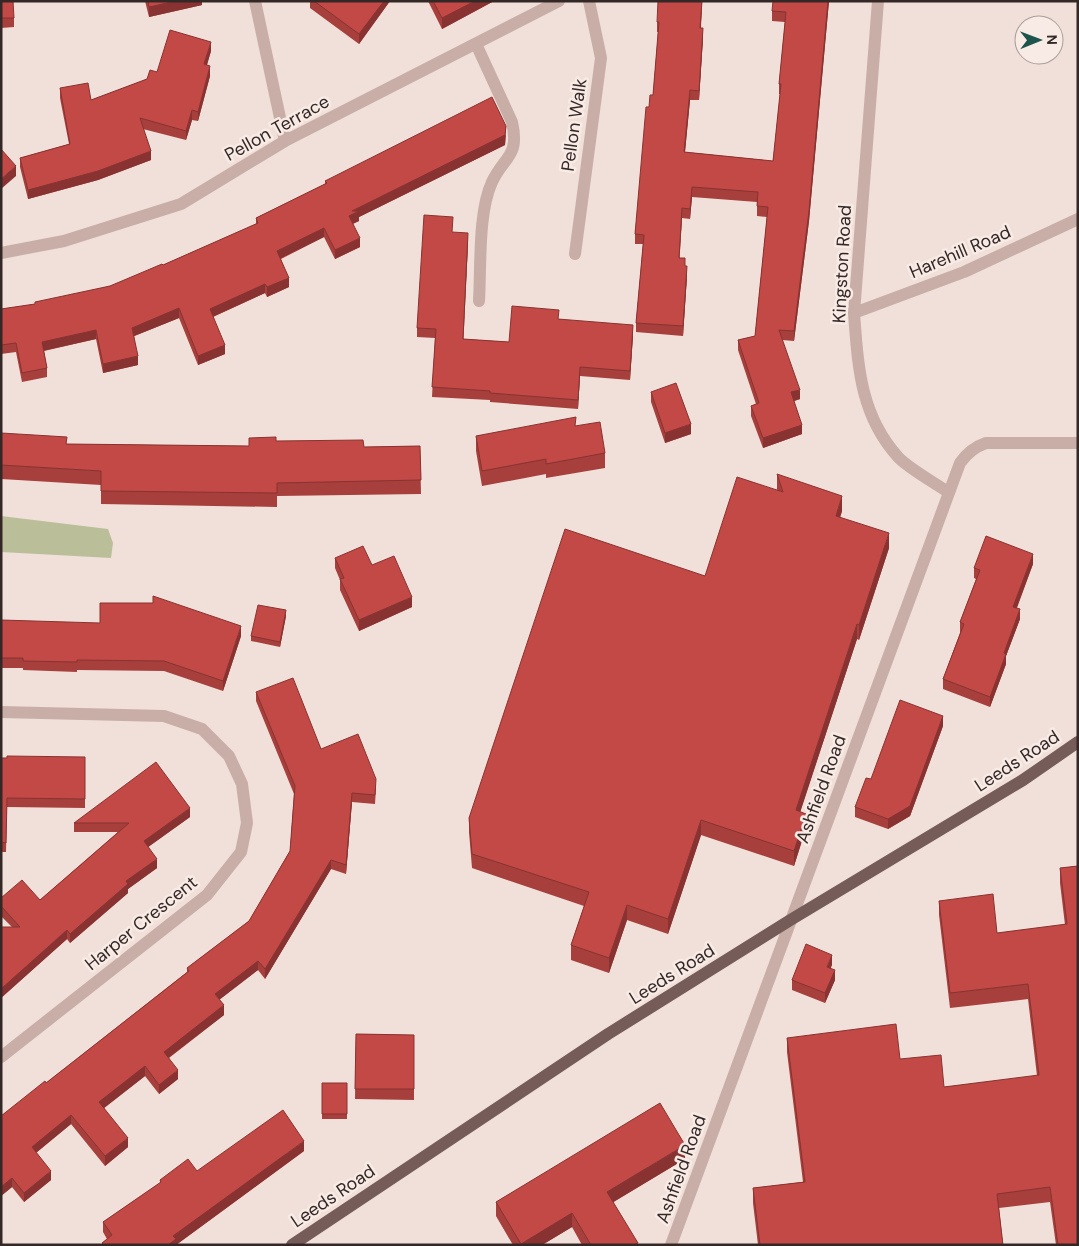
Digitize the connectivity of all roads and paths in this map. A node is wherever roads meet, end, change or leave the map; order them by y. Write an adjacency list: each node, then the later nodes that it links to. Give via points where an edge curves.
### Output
1 (255, 1): 6 (street)
2 (559, 1): 5 (street, Pellon Terrace)
3 (589, 1): 9 (street, Pellon Walk, via 601,58)
4 (878, 1): 11 (street, Kingston Road)
5 (476, 44): 6 (street, Pellon Terrace); 10 (street, via 515,134 510,156 493,179 483,210)
6 (285, 141): 8 (street, Pellon Terrace, via 181,204 64,241)
7 (1078, 219): 11 (street, Harehill Road, via 964,272)
8 (1, 253)
9 (575, 254)
10 (479, 301)
11 (854, 313): 13 (street, Kingston Road, via 858,360 867,406 880,434 899,458)
12 (1078, 442): 13 (street, Ashfield Road, via 986,443 966,454)
13 (948, 492): 16 (street, Ashfield Road)
14 (1, 712): 17 (street, Harper Crescent, via 164,716 202,729 228,756 242,784 247,822 241,852 207,894)
15 (1078, 742): 16 (main road, Leeds Road, via 1023,780)
16 (792, 919): 18 (main road, Leeds Road, via 608,1034); 19 (street, Ashfield Road)
17 (1, 1057)
18 (292, 1245)
19 (672, 1245)

